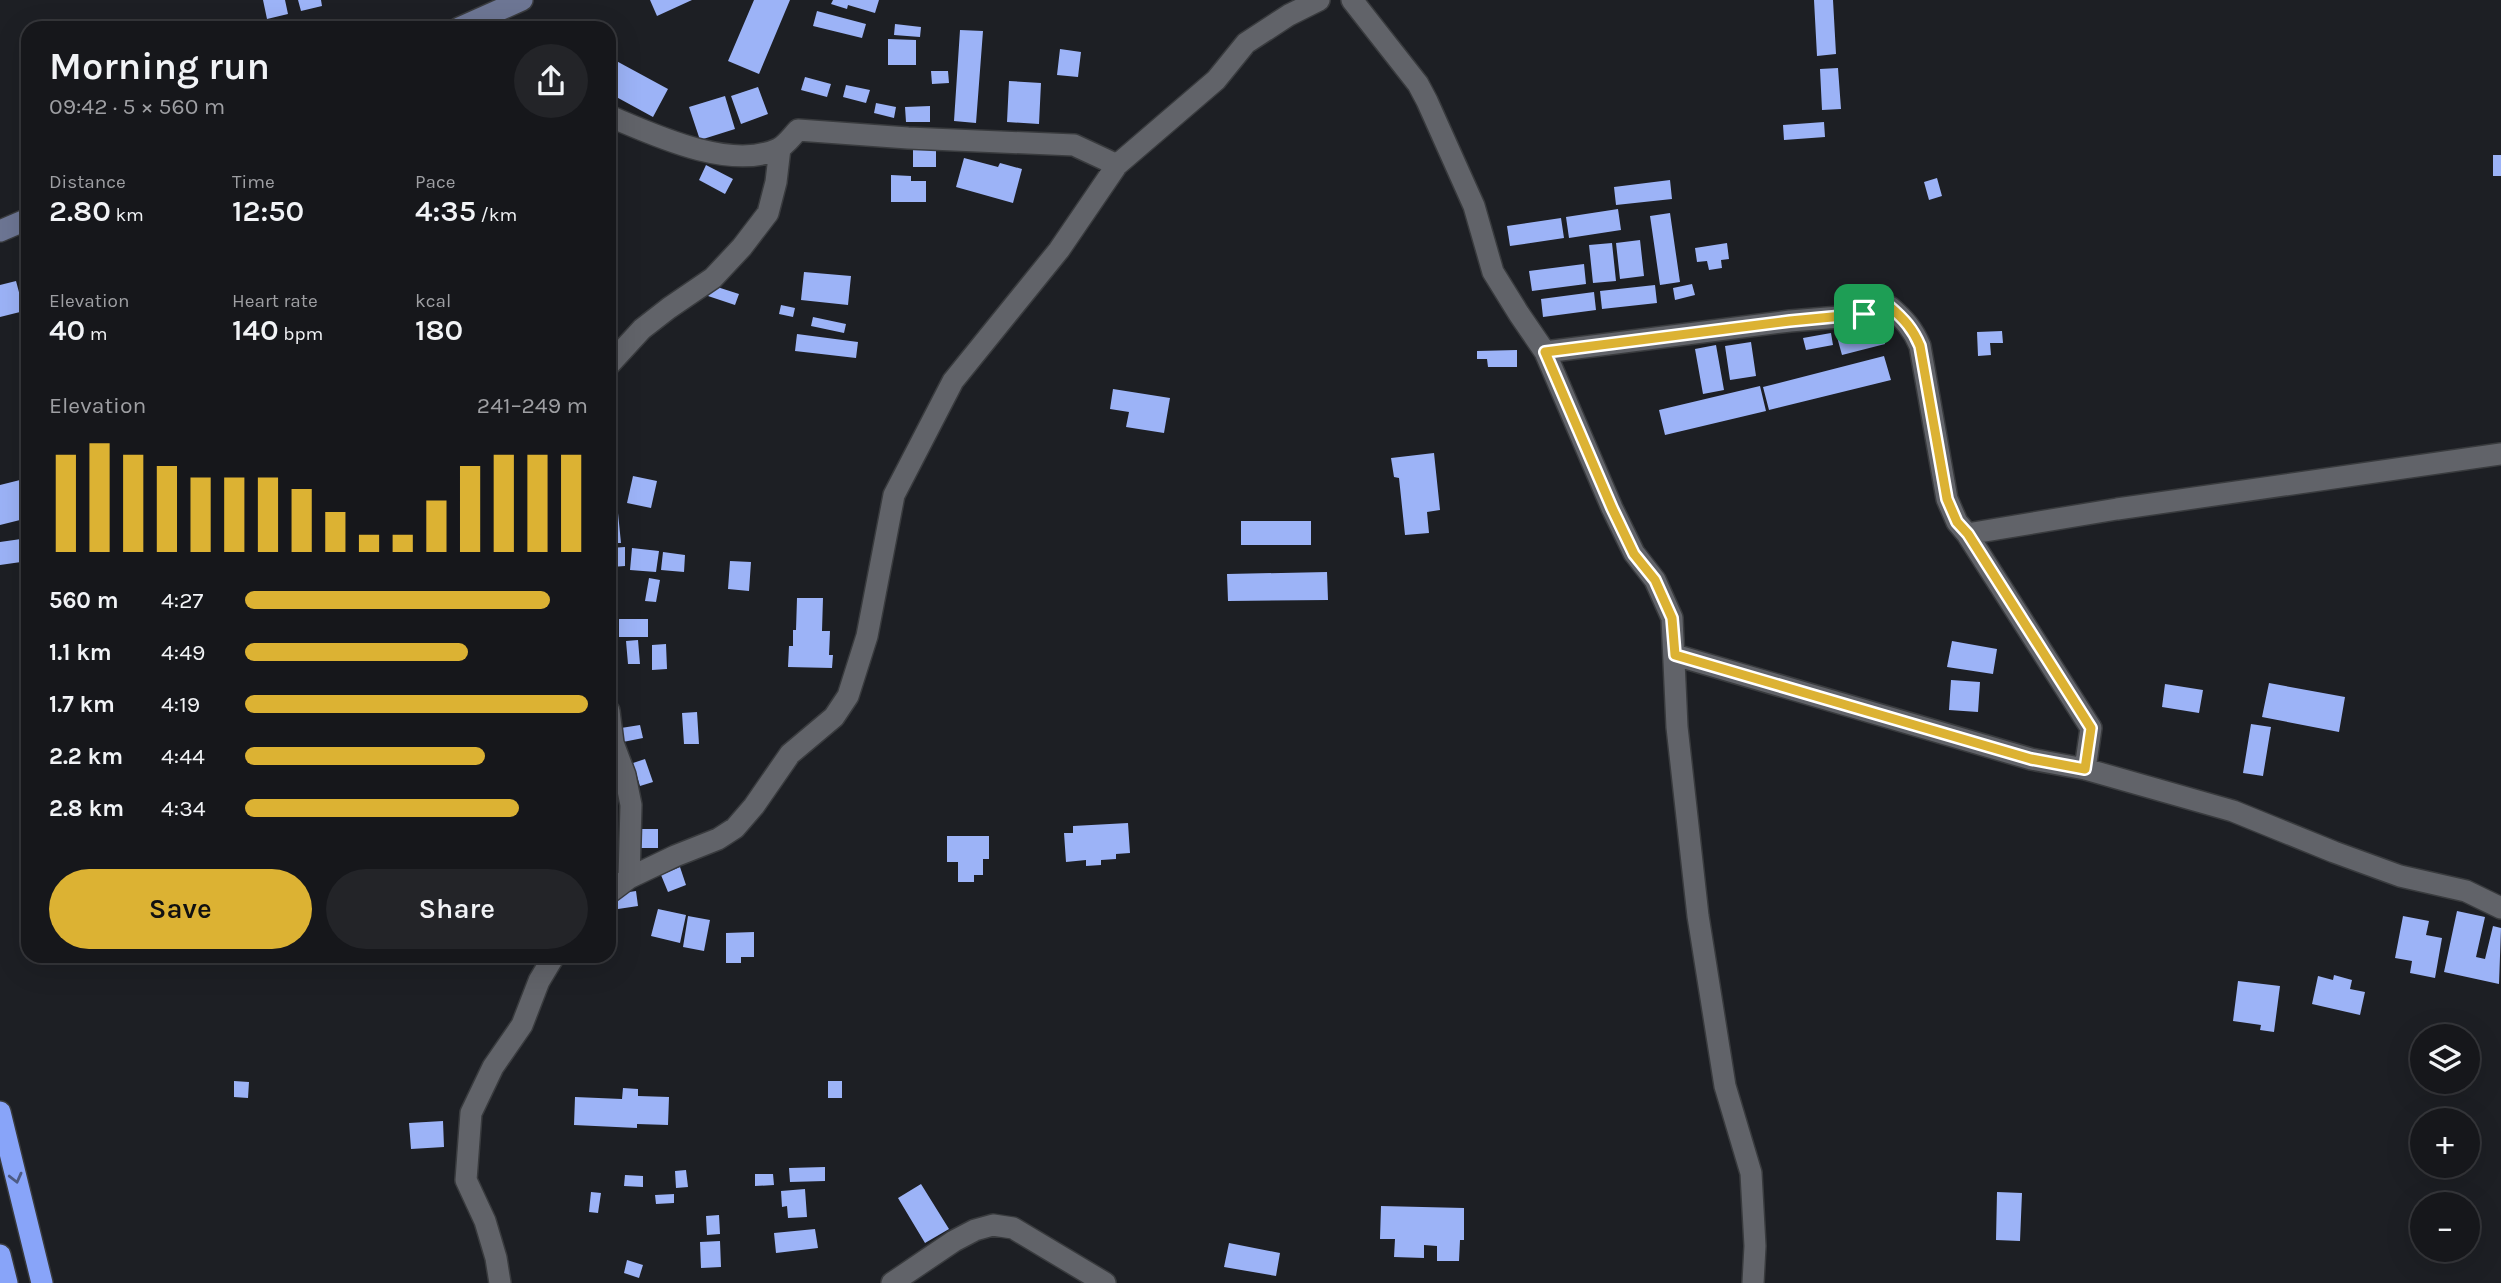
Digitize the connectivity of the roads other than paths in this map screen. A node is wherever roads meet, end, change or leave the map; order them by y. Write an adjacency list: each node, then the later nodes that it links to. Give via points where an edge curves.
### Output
1 (522, 0): 4 (street)
2 (1319, 0): 7 (street, via 1246,43 1216,80)
3 (1352, 0): 10 (street, via 1418,84 1475,206 1493,272)
4 (476, 21)
5 (616, 119): 6 (street, via 722,155)
6 (780, 148): 7 (street, via 798,130 1074,145); 11 (street, via 768,213 742,247 713,278 642,329)
7 (1117, 165): 17 (street, via 1059,250 953,381 894,495 867,636 848,696 834,717 790,754 735,828)
8 (21, 222): 9 (street)
9 (0, 231)
10 (1545, 352): 13 (street, via 1864,314 1890,307 1905,319 1920,346 1947,499); 14 (street, via 1612,508 1672,618)
11 (616, 357)
12 (2501, 454): 13 (street)
13 (1968, 534): 16 (street, via 2091,728)
14 (1675, 655): 16 (street, via 2031,759); 28 (street, via 1677,727 1709,992 1725,1086 1751,1173)
15 (616, 751): 17 (street, via 631,805)
16 (2085, 769): 19 (street, via 2234,811 2400,876 2466,891)
17 (629, 878): 18 (street)
18 (616, 888)
19 (2501, 908)
20 (550, 963): 25 (street, via 522,1025 493,1066 471,1113 466,1180 485,1221)
21 (0, 1112): 24 (highway, one-way to 24)
22 (0, 1255): 23 (highway)
23 (7, 1283)
24 (42, 1283)
25 (500, 1283)
26 (892, 1283): 27 (street, via 954,1241 993,1225 1013,1228)
27 (1105, 1283)
28 (1753, 1283)

